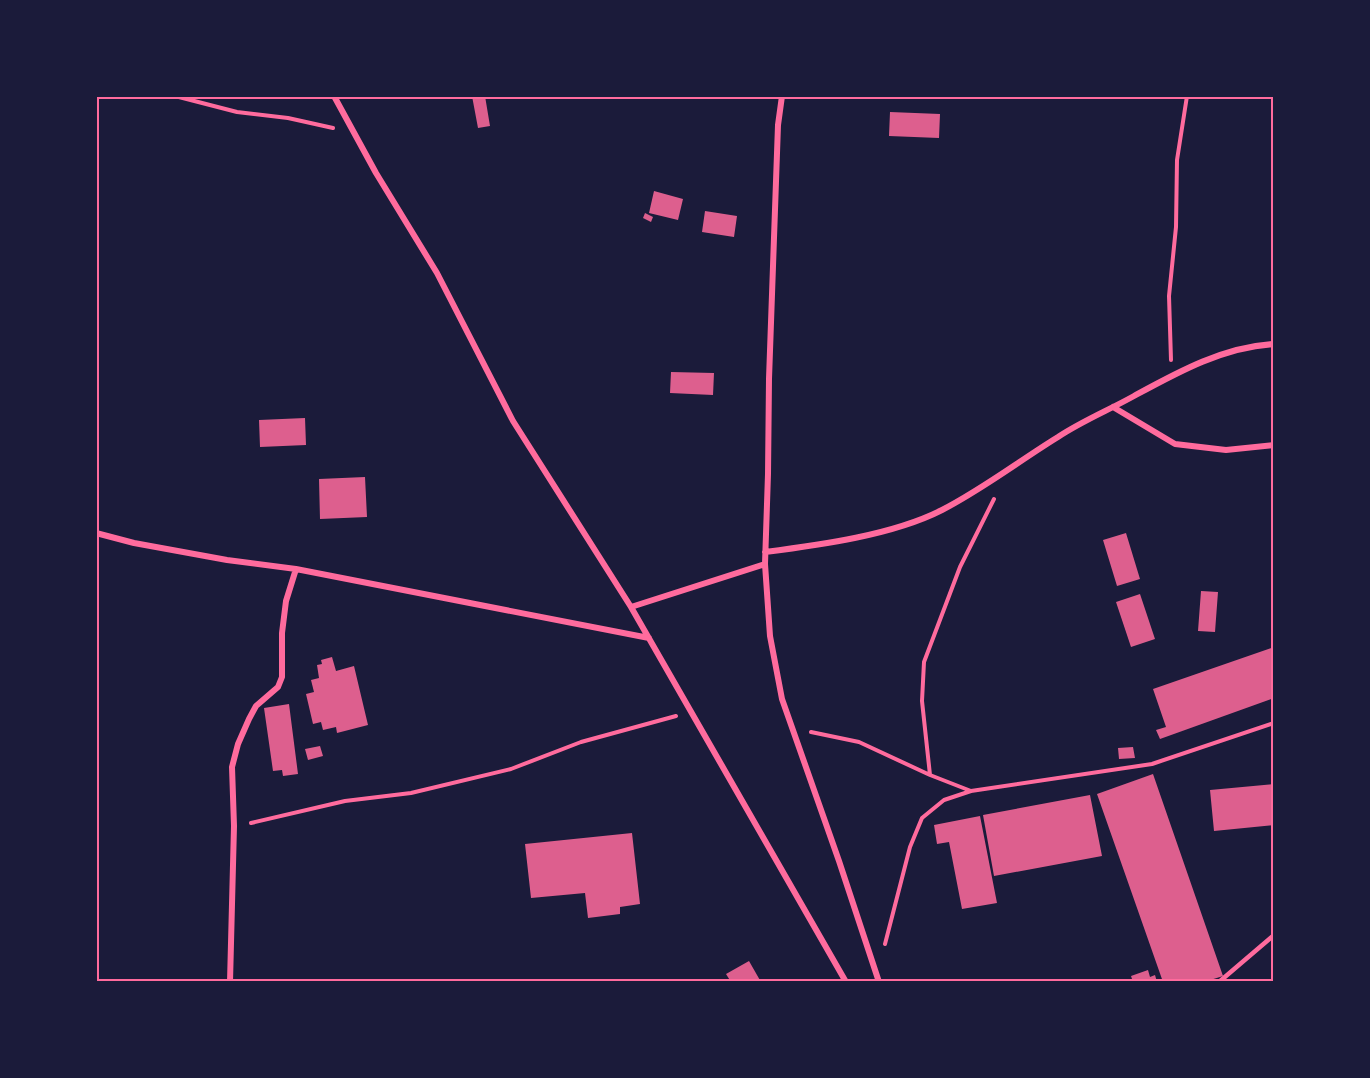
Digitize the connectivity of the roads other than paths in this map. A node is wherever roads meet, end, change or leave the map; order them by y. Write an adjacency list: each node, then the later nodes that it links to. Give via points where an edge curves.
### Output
1 (334, 96): 10 (street, via 437,273 513,421)
2 (782, 96): 7 (street, via 773,253)
3 (1274, 344): 4 (street, via 1222,354 1171,375)
4 (1113, 407): 5 (street, via 1175,444 1226,450); 7 (street, via 1060,435 940,511 825,544)
5 (1274, 445)
6 (96, 533): 9 (street, via 227,560)
7 (765, 552): 8 (street)
8 (765, 564): 10 (street); 15 (street, via 770,636 783,699)
9 (296, 569): 11 (street); 13 (street, via 286,601 282,677 278,687 256,706 232,767)
10 (631, 607): 11 (street)
11 (649, 638): 14 (street)
12 (1274, 935): 16 (lane)
13 (230, 982)
14 (846, 982)
15 (879, 982)
16 (1219, 982)

